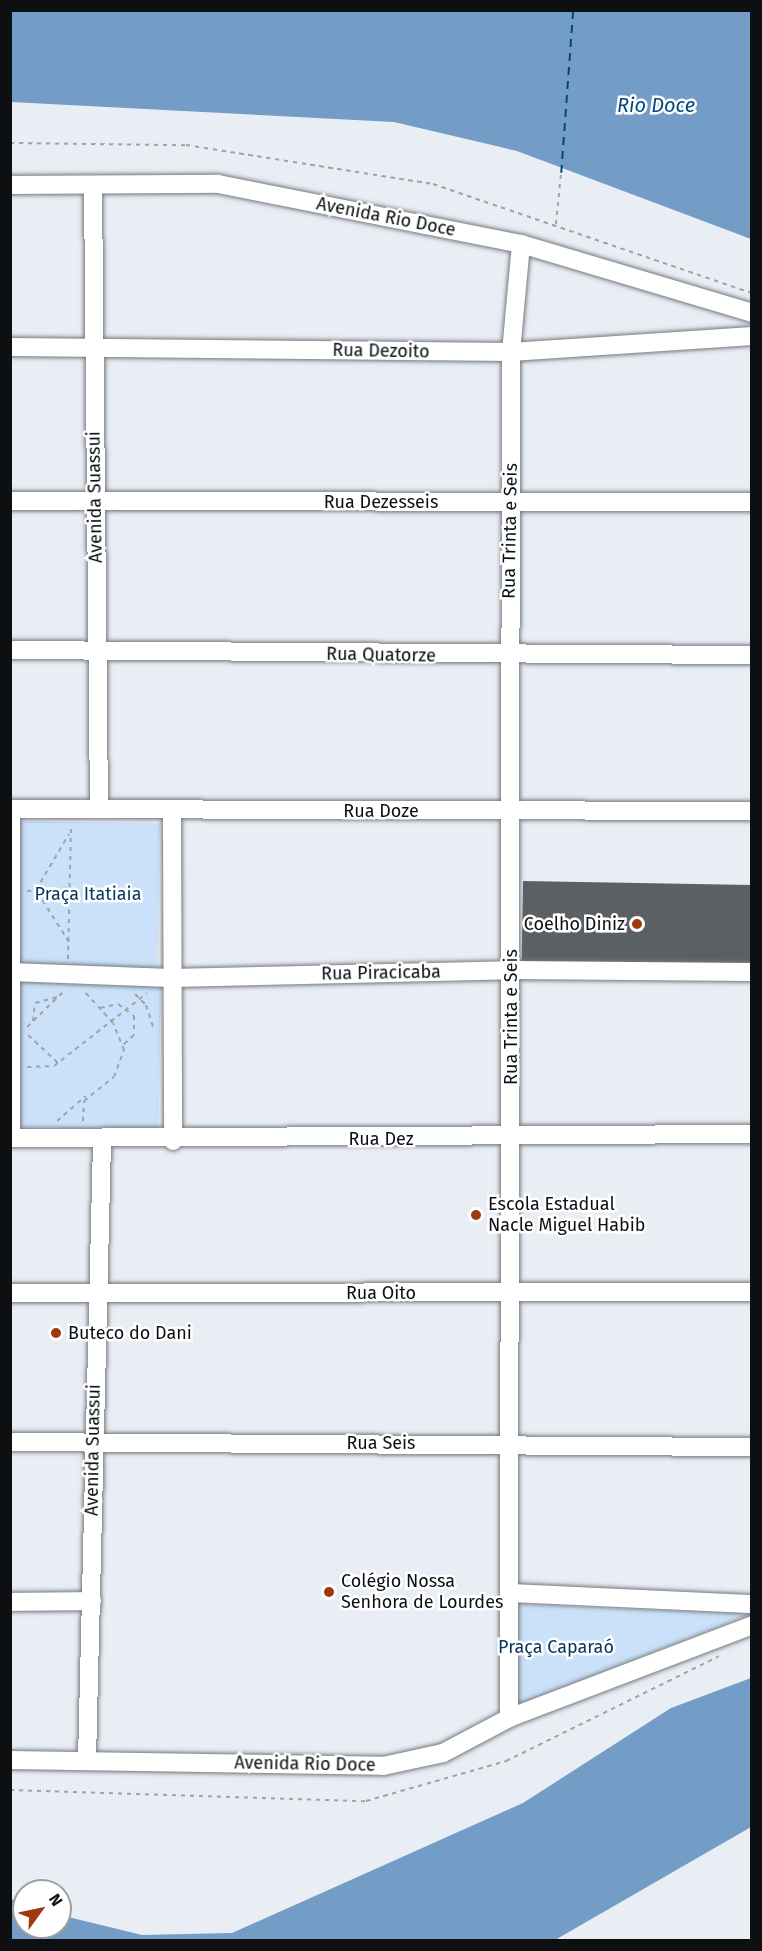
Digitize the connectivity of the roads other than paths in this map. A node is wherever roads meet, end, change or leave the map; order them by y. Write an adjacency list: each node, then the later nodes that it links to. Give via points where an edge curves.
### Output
1 (10, 185): 2 (street, Avenida Rio Doce)
2 (93, 186): 3 (street, Avenida Rio Doce, via 218,184); 7 (street, Avenida Suassui)
3 (521, 244): 4 (street, Avenida Rio Doce); 8 (street, Rua Trinta e Seis)
4 (752, 314)
5 (752, 336): 8 (street, Rua Dezoito)
6 (10, 347): 7 (street, Rua Dezoito)
7 (94, 348): 8 (street, Rua Dezoito); 10 (street, Avenida Suassui)
8 (511, 352): 11 (street, Rua Trinta e Seis)
9 (10, 501): 10 (street, Rua Dezesseis)
10 (96, 502): 11 (street, Rua Dezesseis); 13 (street, Avenida Suassui)
11 (512, 502): 12 (street, Rua Dezesseis); 16 (street, Rua Trinta e Seis)
12 (752, 502)
13 (97, 650): 14 (street, Rua Quatorze); 16 (street, Rua Quatorze); 18 (street, Avenida Suassui)
14 (10, 651)
15 (752, 655): 16 (street, Rua Quatorze)
16 (508, 657): 19 (street, Rua Trinta e Seis)
17 (11, 809): 18 (street, Rua Doze); 22 (street)
18 (99, 809): 21 (street, Rua Doze)
19 (513, 810): 20 (street, Rua Doze); 21 (street, Rua Doze); 23 (street, Rua Trinta e Seis)
20 (752, 811)
21 (172, 812): 26 (street)
22 (11, 892): 24 (street)
23 (511, 970): 25 (street, Rua Piracicaba); 26 (street, Rua Piracicaba); 29 (street, Rua Trinta e Seis)
24 (11, 972): 26 (street, Rua Piracicaba, via 72,983); 28 (street)
25 (752, 972)
26 (171, 978): 31 (street)
27 (752, 1134): 29 (street, Rua Dez)
28 (11, 1138): 30 (street, Rua Dez)
29 (510, 1138): 31 (street, Rua Dez); 32 (street, Rua Trinta e Seis)
30 (102, 1141): 31 (street, Rua Dez); 35 (street, Avenida Suassui)
31 (173, 1141)
32 (509, 1292): 33 (street, Rua Oito); 35 (street, Rua Oito); 38 (street, Rua Trinta e Seis)
33 (752, 1292)
34 (10, 1293): 35 (street, Rua Oito)
35 (95, 1293): 36 (street, Avenida Suassui)
36 (93, 1440): 37 (street, Rua Seis); 38 (street, Rua Seis); 41 (street, Avenida Suassui)
37 (10, 1442)
38 (510, 1444): 39 (street, Rua Seis); 40 (street, Rua Trinta e Seis)
39 (752, 1447)
40 (509, 1593): 43 (street); 45 (street, Rua Trinta e Seis)
41 (92, 1601): 42 (street); 47 (street, Avenida Suassui)
42 (10, 1602)
43 (752, 1604)
44 (752, 1625): 45 (street, Avenida Rio Doce)
45 (509, 1718): 47 (street, Avenida Rio Doce, via 443,1753 383,1766)
46 (10, 1760): 47 (street, Avenida Rio Doce)
47 (87, 1760)

